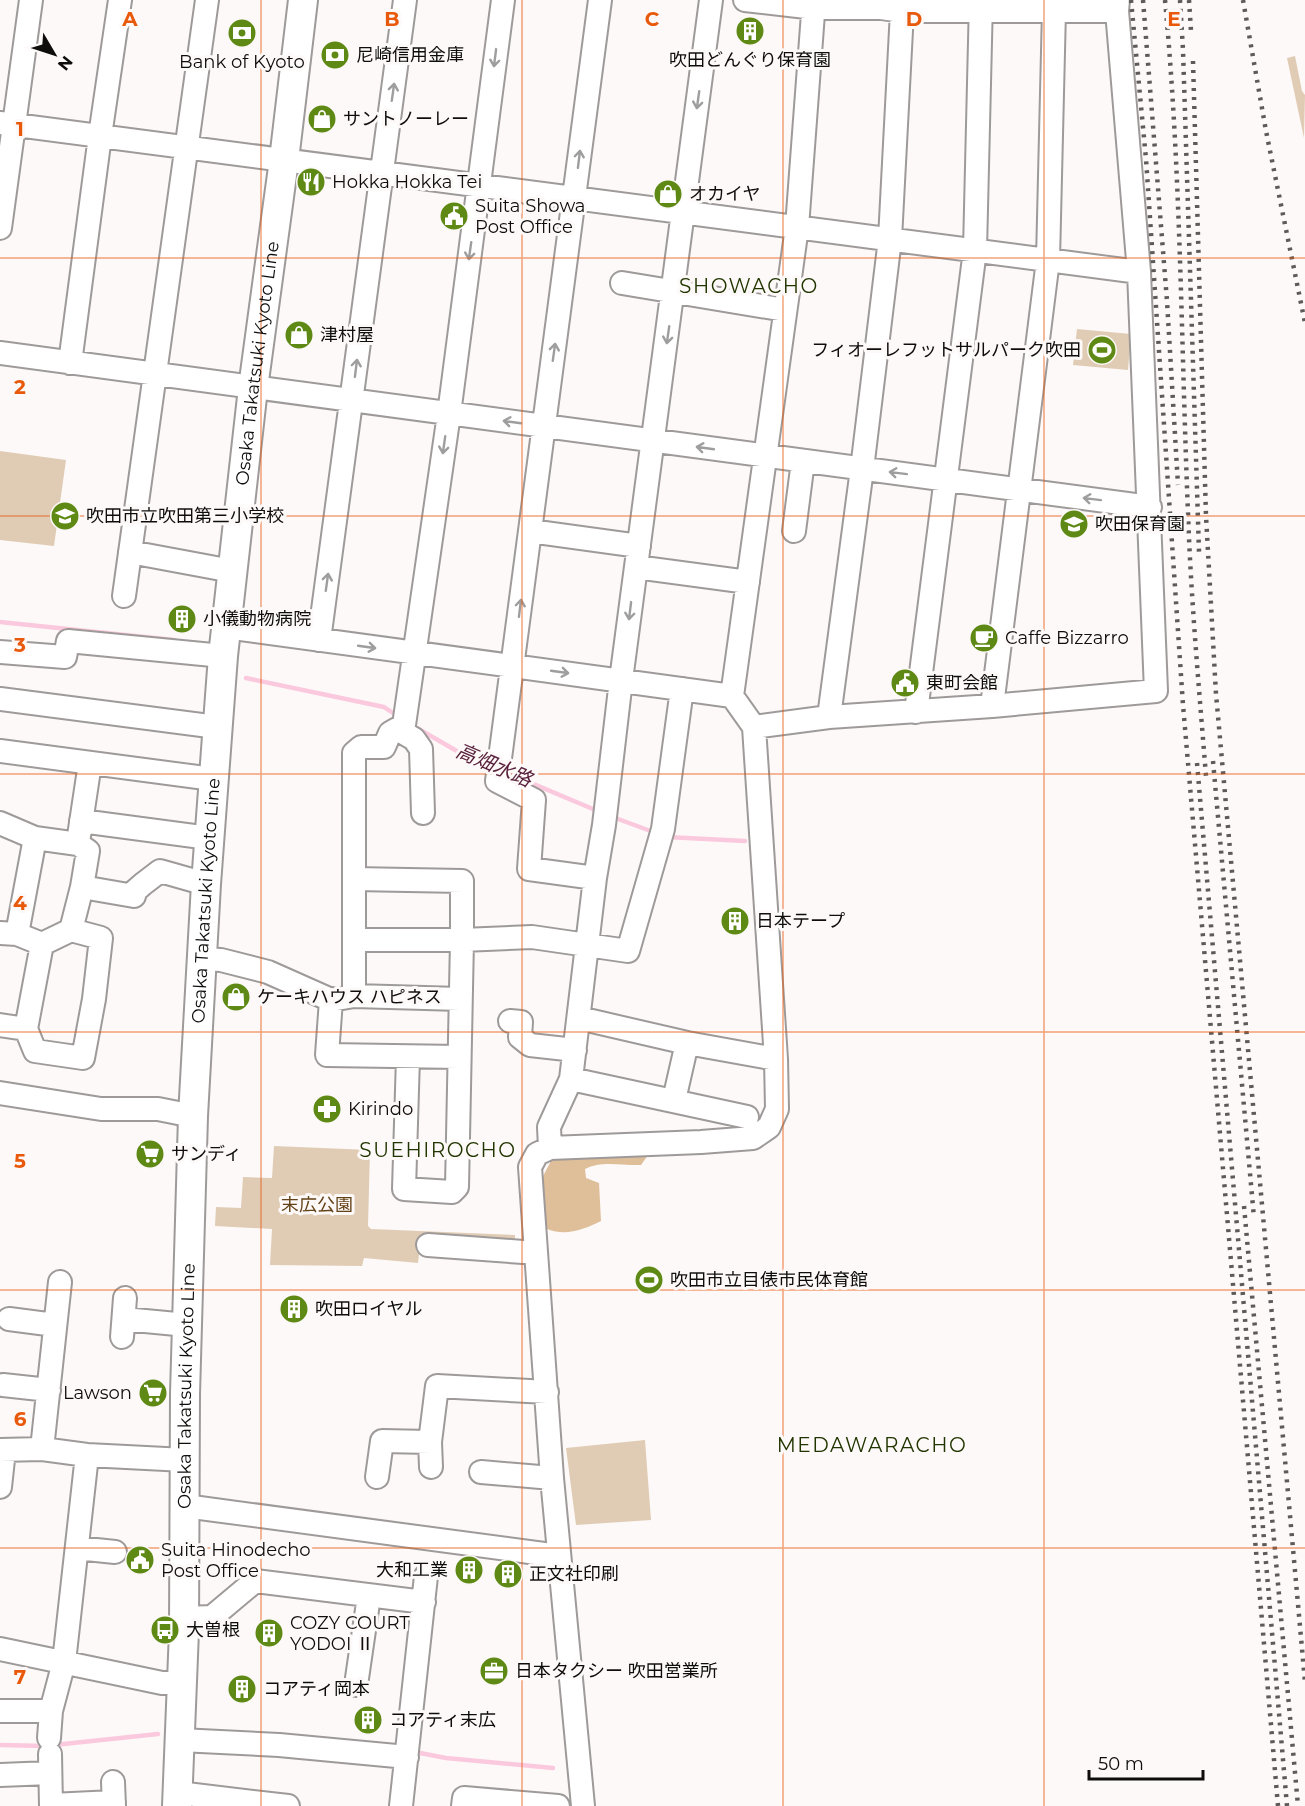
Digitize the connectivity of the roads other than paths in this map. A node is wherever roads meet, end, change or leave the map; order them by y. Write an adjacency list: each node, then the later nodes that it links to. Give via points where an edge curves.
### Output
1 (31, 0): 15 (street)
2 (120, 0): 16 (street)
3 (207, 0): 17 (street)
4 (303, 0): 18 (main road, Osaka Takatsuki Kyoto Line)
5 (405, 0): 19 (street, one-way to 5)
6 (503, 0): 20 (street, one-way to 20)
7 (600, 0): 21 (street, one-way to 7)
8 (711, 0): 22 (street, one-way to 22)
9 (745, 0): 10 (street)
10 (814, 4): 13 (street); 23 (street)
11 (981, 5): 13 (street); 14 (street); 26 (street)
12 (1117, 5): 14 (street); 28 (street)
13 (888, 6): 25 (street)
14 (1054, 10): 27 (street)
15 (7, 124): 16 (street); 24 (street)
16 (100, 136): 17 (street); 33 (street)
17 (187, 147): 18 (street); 34 (street)
18 (284, 160): 19 (street); 35 (main road, Osaka Takatsuki Kyoto Line)
19 (381, 173): 20 (street); 36 (street, one-way to 19)
20 (479, 186): 21 (street); 37 (street, one-way to 37)
21 (574, 198): 22 (street); 38 (street, one-way to 21)
22 (683, 212): 23 (street); 30 (street)
23 (797, 227): 25 (street); 31 (street)
24 (0, 228)
25 (890, 239): 26 (street); 42 (street)
26 (975, 250): 27 (street); 43 (street)
27 (1048, 260): 28 (street); 44 (street)
28 (1139, 272): 45 (street)
29 (622, 283): 30 (street)
30 (674, 292): 31 (street); 39 (street, one-way to 39)
31 (785, 310): 40 (street)
32 (0, 353): 33 (street)
33 (70, 363): 34 (street)
34 (156, 374): 35 (street); 48 (street)
35 (253, 388): 36 (street); 50 (main road, Osaka Takatsuki Kyoto Line)
36 (352, 401): 37 (street); 54 (street, one-way to 36)
37 (448, 414): 38 (street, one-way to 37); 56 (street, one-way to 56)
38 (544, 426): 39 (street); 46 (street)
39 (653, 441): 40 (street, one-way to 39); 49 (street)
40 (766, 456): 41 (street); 51 (street)
41 (802, 461): 42 (street); 47 (street)
42 (862, 469): 43 (street, one-way to 42); 65 (street)
43 (945, 479): 44 (street); 64 (street)
44 (1018, 490): 45 (street, one-way to 44); 63 (street)
45 (1150, 507): 63 (street, via 1156,691)
46 (530, 531): 49 (street); 58 (street, one-way to 46)
47 (794, 531)
48 (130, 552): 50 (street); 52 (street)
49 (638, 556): 51 (street); 59 (street, one-way to 59)
50 (232, 571): 53 (main road, Osaka Takatsuki Kyoto Line)
51 (748, 582): 61 (street)
52 (124, 596)
53 (226, 627): 54 (street); 57 (main road, Osaka Takatsuki Kyoto Line)
54 (319, 640): 56 (street, one-way to 56)
55 (0, 652): 57 (street, via 64,657 68,641)
56 (416, 653): 58 (street); 66 (street)
57 (222, 656): 67 (main road, Osaka Takatsuki Kyoto Line)
58 (513, 666): 59 (street, one-way to 59); 78 (street, via 497,781 534,800 529,869)
59 (621, 680): 60 (street); 78 (street)
60 (681, 688): 61 (street); 87 (street, via 661,835 628,951)
61 (732, 696): 68 (street)
62 (0, 699): 67 (street)
63 (992, 706): 64 (street)
64 (916, 712): 65 (street)
65 (829, 717): 68 (street)
66 (405, 724): 72 (street, via 421,749); 79 (street, via 390,733 384,747 361,747 354,753)
67 (217, 727): 71 (main road, Osaka Takatsuki Kyoto Line)
68 (754, 727): 100 (street)
69 (0, 752): 70 (street)
70 (90, 763): 71 (street); 73 (street)
71 (213, 779): 76 (main road, Osaka Takatsuki Kyoto Line)
72 (423, 813)
73 (81, 821): 76 (street); 77 (street)
74 (0, 823): 75 (street)
75 (35, 838): 77 (street); 83 (street)
76 (209, 838): 80 (main road, Osaka Takatsuki Kyoto Line)
77 (78, 844): 81 (street, via 88,852)
78 (595, 878): 87 (street)
79 (354, 879): 84 (street); 85 (street, via 462,881)
80 (206, 884): 81 (street, via 164,870 143,884 134,896); 88 (main road, Osaka Takatsuki Kyoto Line)
81 (82, 887): 82 (street)
82 (71, 930): 86 (street); 95 (street, via 102,938 82,1058 35,1051)
83 (9, 934): 86 (street)
84 (354, 940): 85 (street); 89 (street)
85 (462, 940): 87 (street, via 532,937); 90 (street)
86 (42, 944): 95 (street)
87 (587, 944): 92 (street)
88 (202, 959): 91 (street, via 268,972); 104 (main road, Osaka Takatsuki Kyoto Line)
89 (354, 996): 90 (street); 91 (street)
90 (460, 999): 99 (street)
91 (331, 1000): 98 (street, via 327,1055)
92 (579, 1018): 96 (street); 97 (street)
93 (510, 1021): 97 (street, via 521,1022 520,1037 530,1045)
94 (0, 1025): 95 (street)
95 (26, 1029)
96 (687, 1043): 100 (street); 103 (street)
97 (575, 1050): 101 (street)
98 (408, 1057): 99 (street); 99 (street, via 404,1189 452,1192 457,1187)
99 (459, 1057)
100 (776, 1059): 106 (street, via 777,1109 769,1128 753,1138)
101 (571, 1079): 103 (street); 106 (street, via 549,1127)
102 (0, 1093): 104 (street, via 101,1109 158,1109)
103 (674, 1100): 105 (street)
104 (194, 1116): 112 (main road, Osaka Takatsuki Kyoto Line)
105 (747, 1117)
106 (550, 1148): 116 (street, via 535,1157 529,1174)
107 (428, 1245): 108 (street)
108 (523, 1252)
109 (60, 1282): 113 (street)
110 (124, 1318): 112 (street)
111 (9, 1319): 113 (street)
112 (187, 1324): 121 (main road, Osaka Takatsuki Kyoto Line)
113 (56, 1325): 115 (street)
114 (3, 1385): 115 (street)
115 (49, 1390): 118 (street)
116 (547, 1392): 117 (street, via 437,1386); 125 (street)
117 (430, 1442): 122 (street); 124 (street, via 382,1432)
118 (42, 1449): 119 (street); 120 (street)
119 (2, 1450): 126 (street)
120 (87, 1455): 121 (street); 128 (street)
121 (185, 1460): 127 (main road, Osaka Takatsuki Kyoto Line)
122 (431, 1467)
123 (481, 1472): 125 (street)
124 (377, 1477)
125 (552, 1478): 130 (street)
126 (0, 1487)
127 (185, 1506): 130 (street); 134 (main road, Osaka Takatsuki Kyoto Line)
128 (77, 1548): 129 (street); 136 (street)
129 (116, 1552)
130 (559, 1556): 152 (street)
131 (426, 1576): 133 (street)
132 (369, 1596): 133 (street); 134 (street, via 255,1581 212,1617); 138 (street)
133 (424, 1602): 143 (street)
134 (184, 1618): 137 (main road, Osaka Takatsuki Kyoto Line)
135 (0, 1649): 136 (street)
136 (64, 1662): 137 (street, via 162,1683); 140 (street)
137 (181, 1683): 141 (main road, Osaka Takatsuki Kyoto Line)
138 (357, 1685)
139 (0, 1711): 140 (street)
140 (51, 1712): 142 (street)
141 (180, 1740): 143 (street); 146 (main road, Osaka Takatsuki Kyoto Line)
142 (50, 1755): 144 (street); 147 (street)
143 (407, 1757): 149 (street)
144 (0, 1775)
145 (113, 1797): 147 (street)
146 (177, 1799): 148 (street)
147 (51, 1806)
148 (288, 1806)
149 (401, 1806)
150 (463, 1806): 151 (street, via 464,1798)
151 (558, 1806)
152 (583, 1806)

